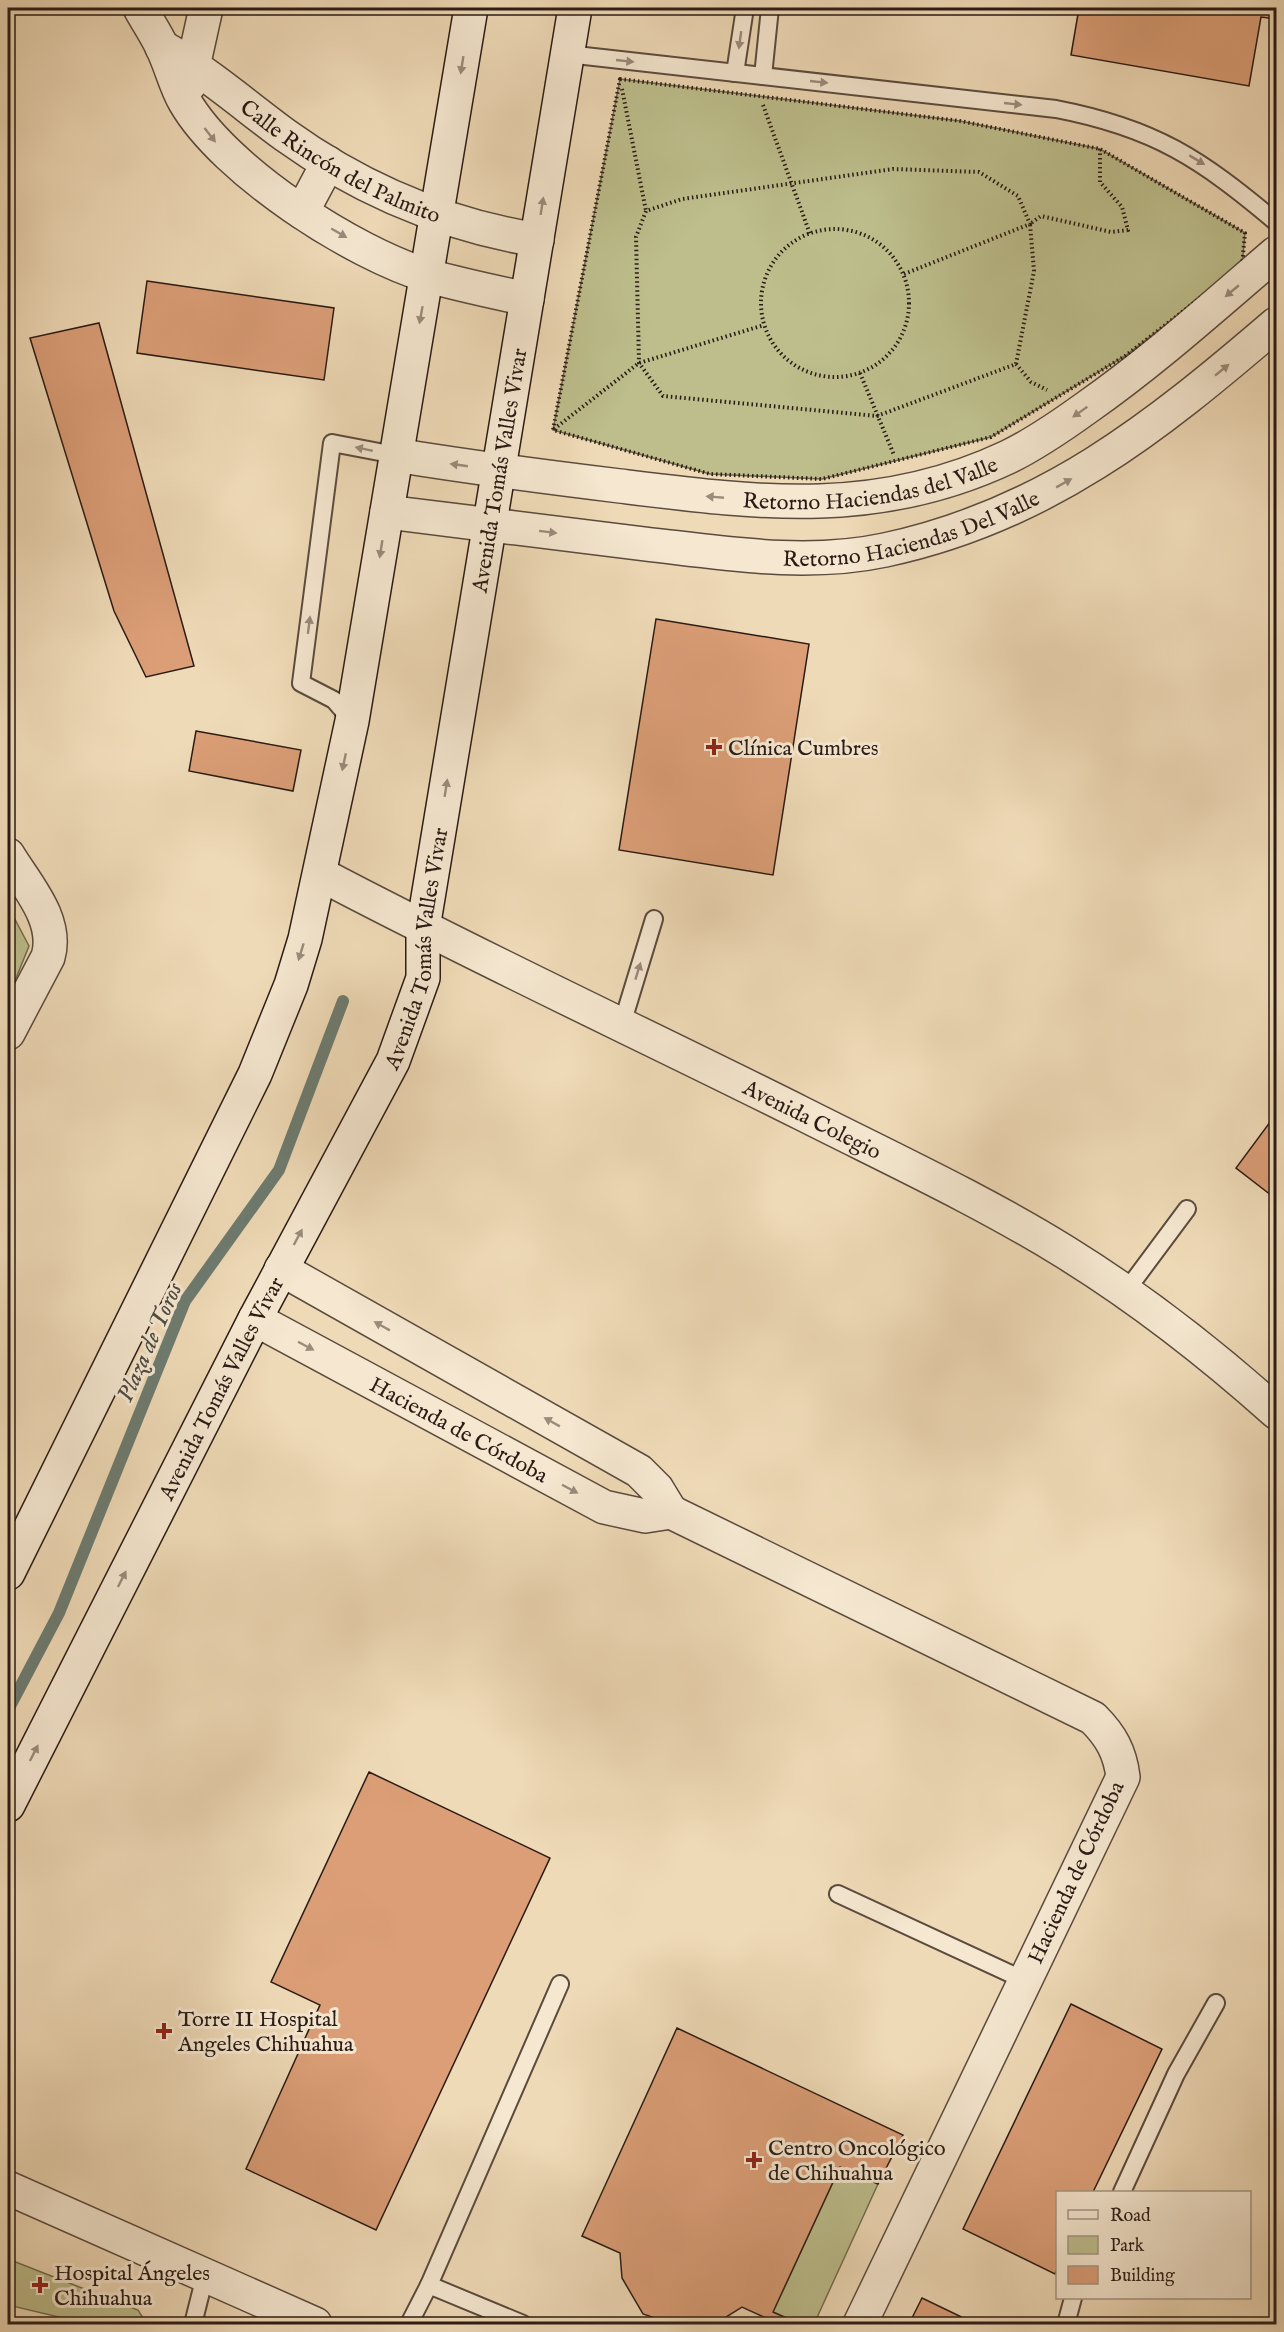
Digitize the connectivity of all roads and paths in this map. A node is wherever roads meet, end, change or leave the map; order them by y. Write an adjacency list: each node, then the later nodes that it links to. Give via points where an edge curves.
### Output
1 (140, 8): 7 (street)
2 (206, 8): 9 (street)
3 (471, 8): 20 (street, one-way to 20)
4 (575, 8): 8 (street, Avenida Tomás Valles Vivar)
5 (745, 8): 10 (lane, one-way to 10)
6 (770, 8): 11 (lane)
7 (162, 47): 9 (street, Calle Rincón del Palmito); 14 (street)
8 (567, 54): 10 (lane, one-way to 10); 24 (street, Avenida Tomás Valles Vivar, one-way to 8)
9 (194, 64): 14 (street); 16 (street, Calle Rincón del Palmito)
10 (735, 73): 11 (lane)
11 (763, 76): 21 (lane, one-way to 21, via 1056,109 1096,117 1141,131 1203,164)
12 (620, 80): 13 (path); 18 (path); 36 (path)
13 (760, 96): 15 (path, via 960,121); 17 (path)
14 (184, 102): 19 (street, one-way to 19, via 220,148)
15 (1100, 148): 22 (path, via 1100,182 1122,207 1128,230 1111,232 1041,216); 34 (path, via 1245,233 1242,266 1125,356)
16 (328, 163): 19 (street); 20 (street, Calle Rincón del Palmito)
17 (791, 182): 18 (path, via 682,199); 22 (path, via 893,169 979,172 1018,196); 23 (path)
18 (646, 210): 31 (path, via 636,237)
19 (302, 212): 27 (street, one-way to 27, via 354,242)
20 (438, 216): 24 (street, Calle Rincón del Palmito, via 488,232); 27 (street)
21 (1276, 222)
22 (1030, 224): 26 (path); 32 (path, via 1034,272)
23 (810, 234): 26 (path, via 822,229 847,229 870,237 890,253); 30 (path, via 798,238 779,254 766,275 761,299)
24 (537, 240): 28 (street, Avenida Tomás Valles Vivar)
25 (1276, 253): 39 (street, Retorno Haciendas del Valle, one-way to 39, via 1179,336 1055,430 1008,457 920,488 841,502 779,502)
26 (904, 274): 33 (path, via 909,297 907,321 897,343 881,361)
27 (428, 276): 28 (street); 37 (street, one-way to 37)
28 (527, 299): 39 (street, Avenida Tomás Valles Vivar)
29 (1276, 324): 41 (street, Retorno Haciendas Del Valle, one-way to 29, via 785,558 883,550 930,539 1019,506 1119,450)
30 (764, 325): 31 (path); 33 (path, via 780,352 813,374 837,377)
31 (639, 363): 35 (path, via 663,396); 36 (path)
32 (1016, 364): 34 (path, via 1031,382); 35 (path)
33 (860, 372): 35 (path)
34 (1059, 396): 38 (path, via 991,437)
35 (877, 416): 38 (path)
36 (553, 430): 38 (path, via 710,474 822,479)
37 (395, 455): 39 (street, Retorno Haciendas del Valle, one-way to 37); 40 (street); 42 (lane, via 332,442 301,683 334,700)
38 (896, 460)
39 (498, 471): 41 (street, Avenida Tomás Valles Vivar)
40 (387, 512): 41 (street, Retorno Haciendas Del Valle); 42 (street, one-way to 42)
41 (490, 525): 46 (street, Avenida Tomás Valles Vivar, one-way to 41)
42 (352, 722): 44 (street, one-way to 44)
43 (8, 855): 48 (street, via 45,917 52,944)
44 (320, 874): 46 (street, Avenida Colegio); 55 (street, one-way to 55, via 291,985 255,1074)
45 (654, 919): 47 (lane, one-way to 45)
46 (423, 928): 47 (street, Avenida Colegio); 50 (street, Avenida Tomás Valles Vivar, one-way to 46, via 393,1061 423,978)
47 (622, 1024): 51 (street, Avenida Colegio, via 1013,1221)
48 (8, 1033)
49 (1187, 1209): 51 (lane)
50 (281, 1269): 52 (street, Avenida Tomás Valles Vivar); 54 (street, one-way to 50, via 657,1489 639,1471)
51 (1126, 1291): 53 (street, Avenida Colegio)
52 (255, 1319): 54 (street, Hacienda de Córdoba, one-way to 54, via 604,1507 645,1516); 56 (street, Avenida Tomás Valles Vivar, one-way to 52)
53 (1276, 1412)
54 (671, 1512): 58 (street, Hacienda de Córdoba, via 1093,1718 1108,1733 1117,1749 1123,1777)
55 (8, 1574)
56 (8, 1805)
57 (838, 1894): 58 (lane)
58 (1024, 1980): 70 (street, Hacienda de Córdoba)
59 (560, 1984): 64 (lane)
60 (1216, 2003): 62 (lane, via 1176,2074)
61 (8, 2188): 63 (street)
62 (1123, 2191)
63 (205, 2276): 66 (street); 67 (lane)
64 (429, 2285): 68 (lane); 69 (lane)
65 (1073, 2299): 71 (lane)
66 (307, 2323)
67 (193, 2325)
68 (409, 2325)
69 (523, 2325)
70 (860, 2325)
71 (1066, 2325)

